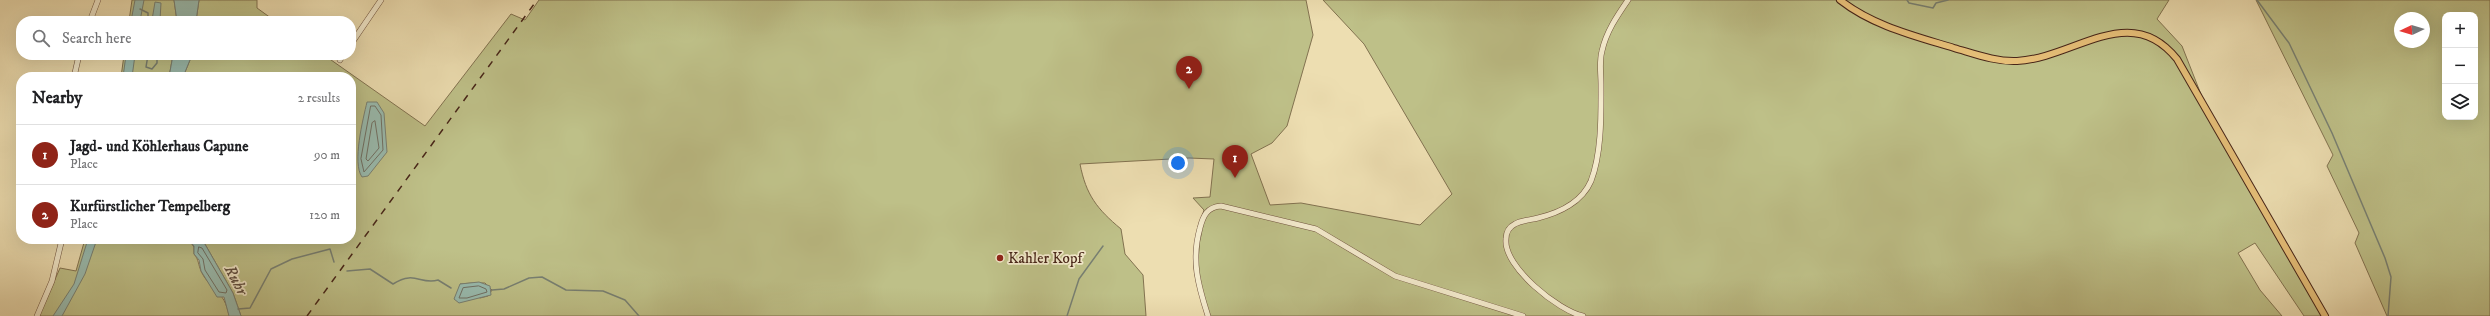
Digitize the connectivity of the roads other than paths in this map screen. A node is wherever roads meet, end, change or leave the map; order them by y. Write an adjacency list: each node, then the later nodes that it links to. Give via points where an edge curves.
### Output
1 (98, 0): 5 (street)
2 (381, 0): 8 (street)
3 (1628, 0): 15 (street, via 1615,20 1602,51 1596,162 1589,184 1581,195 1565,208 1514,225 1508,231 1506,240 1510,257 1530,281 1560,307)
4 (1840, 0): 7 (main road, via 1866,17 1901,32 2006,61 2036,58)
5 (92, 16)
6 (2121, 25): 16 (main road, via 2147,30 2168,46)
7 (2105, 28)
8 (356, 37)
9 (78, 60): 10 (street)
10 (75, 72)
11 (61, 244): 12 (street, via 52,281)
12 (37, 316)
13 (1208, 316): 14 (street, via 1197,282 1194,250 1206,212 1221,206 1316,229 1395,276)
14 (1523, 316)
15 (1584, 316)
16 (2325, 316)

